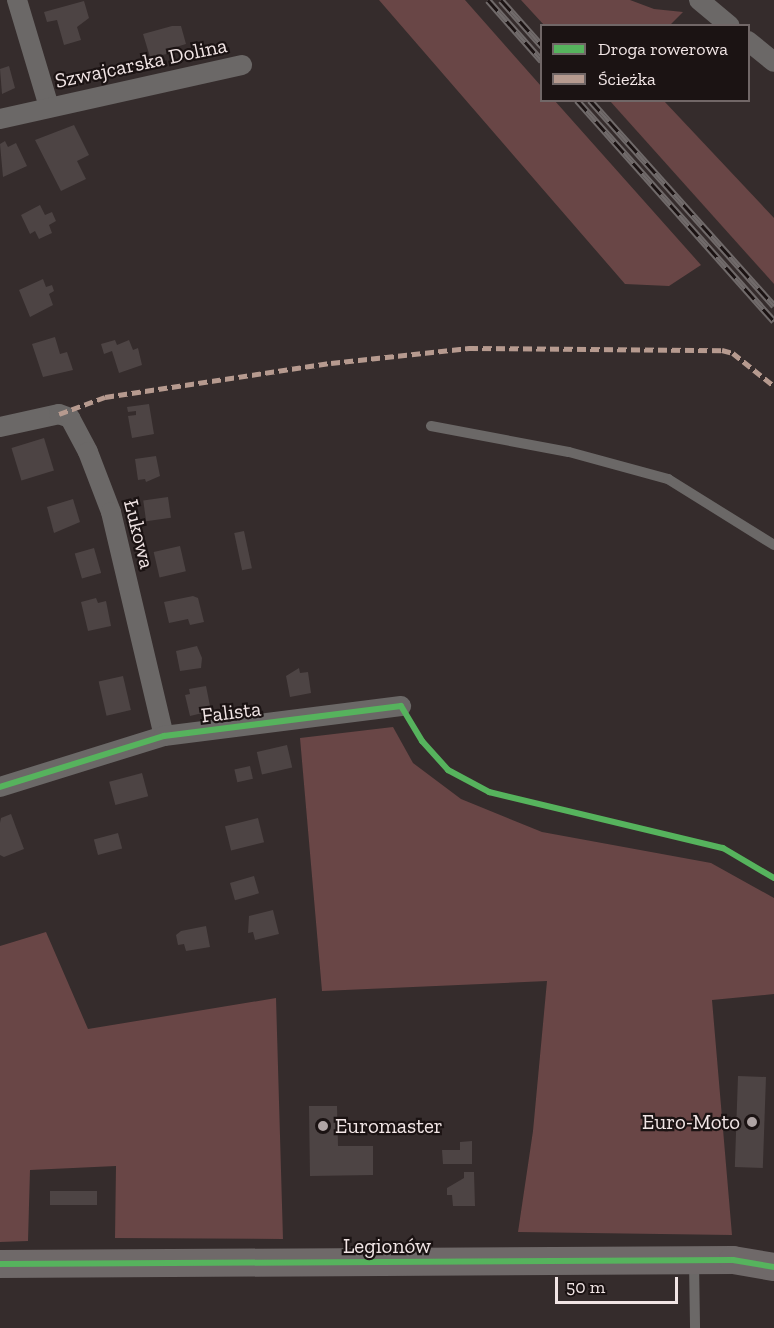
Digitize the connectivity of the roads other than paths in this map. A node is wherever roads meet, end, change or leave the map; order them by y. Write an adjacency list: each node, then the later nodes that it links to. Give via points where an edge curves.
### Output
1 (17, 0): 7 (street, Szwajcarska Dolina)
2 (699, 0): 3 (street)
3 (728, 24)
4 (750, 43): 5 (street)
5 (774, 62)
6 (242, 65): 7 (street, Szwajcarska Dolina)
7 (49, 107): 8 (street, Szwajcarska Dolina)
8 (0, 119)
9 (431, 426): 11 (lane, via 569,452 668,479)
10 (0, 427): 13 (street, Łukowa, via 59,414 70,418 111,512)
11 (774, 545)
12 (401, 706): 13 (street, Falista)
13 (164, 736): 14 (street, Falista)
14 (0, 787)
15 (774, 1250): 16 (street, Legionów)
16 (733, 1260): 17 (street, Legionów); 19 (street, Legionów)
17 (694, 1261): 18 (street, Legionów); 20 (lane)
18 (0, 1264)
19 (774, 1268)
20 (695, 1328)

